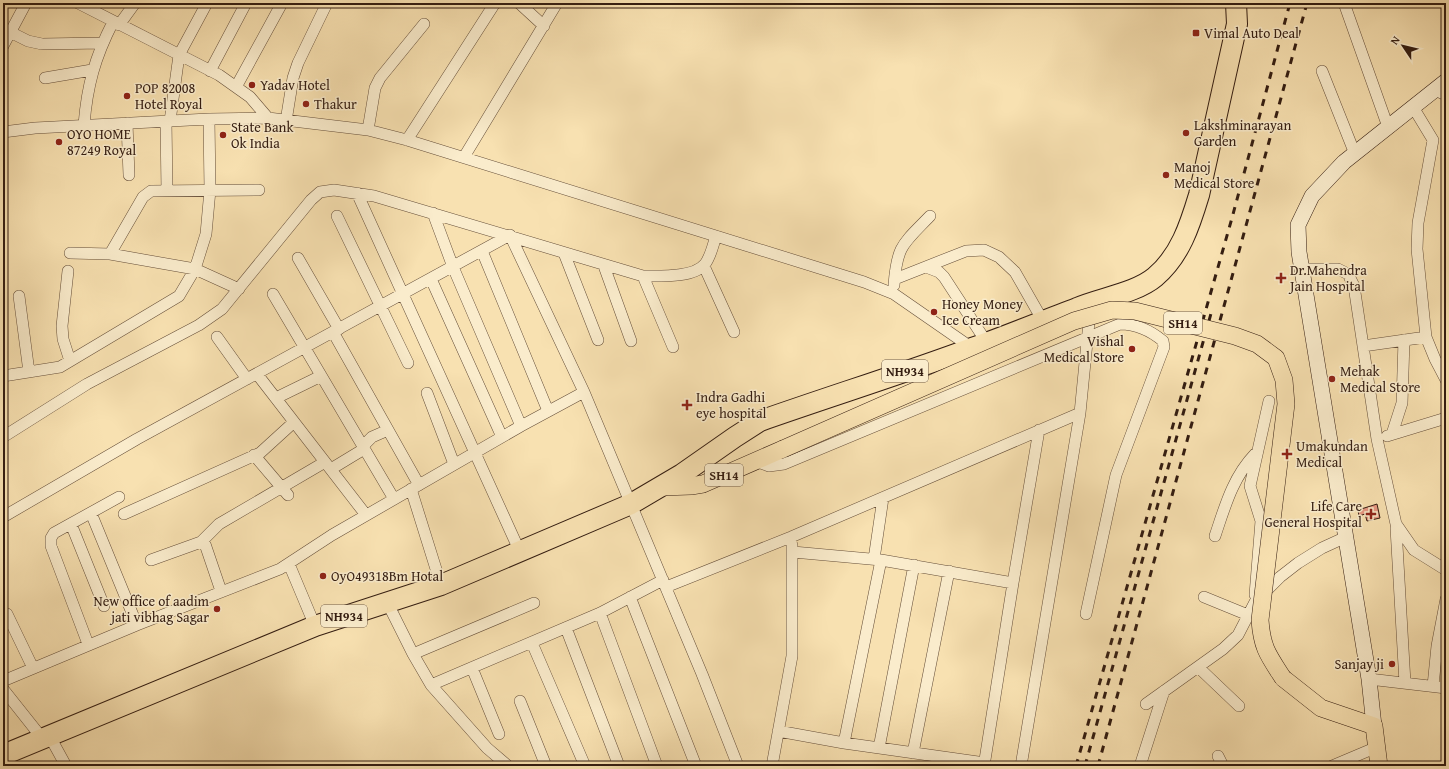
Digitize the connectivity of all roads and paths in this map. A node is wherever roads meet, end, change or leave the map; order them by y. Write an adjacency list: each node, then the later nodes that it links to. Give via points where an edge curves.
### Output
1 (78, 3): 13 (street)
2 (135, 3): 13 (street)
3 (207, 3): 19 (street)
4 (246, 3): 21 (street)
5 (282, 3): 24 (street)
6 (327, 3): 30 (street, via 298,63)
7 (495, 3): 36 (street)
8 (519, 3): 15 (street)
9 (557, 3): 15 (street)
10 (1236, 3): 69 (highway, NH934, via 1237,24 1199,195 1180,246 1168,265 1154,278 1138,287)
11 (1344, 3): 33 (street)
12 (21, 5): 16 (street)
13 (116, 23): 17 (street); 19 (street)
14 (424, 24): 34 (street, via 380,78 375,88)
15 (544, 26): 38 (street)
16 (10, 32): 17 (street, via 28,41 42,44); 18 (street)
17 (102, 43): 20 (street)
18 (3, 46)
19 (179, 55): 21 (street); 29 (street)
20 (92, 70): 23 (street); 32 (street, via 86,97)
21 (210, 71): 24 (street)
22 (1322, 71): 37 (street)
23 (45, 78)
24 (236, 87): 27 (street, via 250,97)
25 (1442, 88): 26 (street)
26 (1413, 107): 33 (street); 76 (street, via 1433,140 1418,223 1417,249)
27 (268, 118): 28 (street); 30 (street)
28 (209, 119): 29 (street); 40 (street)
29 (168, 121): 31 (street); 42 (street)
30 (286, 121): 34 (street)
31 (127, 123): 32 (street); 39 (street)
32 (84, 125): 35 (street)
33 (1388, 127): 37 (street)
34 (368, 130): 36 (street)
35 (3, 132)
36 (407, 140): 38 (street)
37 (1355, 154): 59 (street, via 1312,196 1298,226)
38 (464, 158): 48 (street)
39 (129, 175)
40 (210, 190): 41 (street); 42 (street); 58 (street, via 206,234)
41 (259, 190)
42 (168, 191): 52 (street, via 151,191 143,197)
43 (357, 193): 44 (street); 64 (street, via 334,190 320,192); 66 (street)
44 (433, 213): 47 (street); 56 (street)
45 (337, 216): 70 (street)
46 (930, 216): 63 (street, via 900,250)
47 (510, 235): 49 (street); 51 (street); 91 (street)
48 (716, 236): 55 (street, via 709,259); 67 (street, via 864,282)
49 (482, 251): 56 (street); 95 (street)
50 (70, 253): 52 (street)
51 (564, 253): 54 (street); 77 (street)
52 (110, 254): 58 (street)
53 (298, 258): 72 (street)
54 (604, 266): 61 (street); 79 (street)
55 (704, 266): 61 (street, via 680,275); 73 (street)
56 (453, 267): 62 (street); 99 (street)
57 (926, 267): 63 (street); 71 (street, via 966,252 984,250 999,257 1015,272); 80 (street, via 944,277)
58 (195, 269): 64 (street); 84 (street, via 179,296)
59 (1302, 269): 81 (street, via 1338,269 1348,274 1354,286); 128 (street)
60 (68, 271): 84 (street, via 62,326)
61 (643, 276): 82 (street)
62 (431, 279): 66 (street); 103 (street)
63 (895, 279): 67 (street)
64 (239, 289): 104 (street, via 222,309 199,325 87,384)
65 (273, 294): 83 (street)
66 (403, 294): 70 (street); 107 (street)
67 (894, 294): 80 (street)
68 (19, 296): 86 (street)
69 (1090, 302): 71 (highway, NH934); 74 (street)
70 (382, 306): 72 (street); 85 (street)
71 (1043, 321): 80 (highway, NH934)
72 (336, 331): 83 (street); 100 (street)
73 (734, 332)
74 (1088, 336): 96 (street); 110 (street, via 784,464 769,466); 151 (street, via 1120,324 1132,324 1156,335 1163,341 1164,347 1114,482)
75 (217, 337): 88 (street)
76 (1426, 337): 78 (street); 90 (street)
77 (598, 340)
78 (1404, 340): 81 (street); 102 (street, via 1402,403)
79 (631, 341)
80 (980, 346): 114 (highway, NH934, via 760,422)
81 (1363, 346): 105 (street)
82 (673, 347)
83 (304, 348): 88 (street); 89 (street)
84 (70, 361): 86 (street, via 60,367)
85 (408, 363)
86 (29, 372): 87 (street)
87 (3, 376)
88 (252, 376): 93 (street); 123 (street)
89 (321, 376): 93 (street); 106 (street)
90 (1446, 380)
91 (584, 392): 95 (street); 119 (street)
92 (426, 393): 111 (street)
93 (276, 398): 98 (street)
94 (1269, 401): 108 (street)
95 (548, 411): 99 (street)
96 (1080, 413): 101 (street); 192 (street)
97 (1446, 418): 102 (street)
98 (294, 422): 109 (street); 112 (street)
99 (521, 426): 103 (street)
100 (388, 430): 106 (street, via 372,437 363,446); 113 (street)
101 (1039, 430): 117 (street); 138 (street)
102 (1392, 434): 105 (street)
103 (502, 436): 107 (street)
104 (3, 437)
105 (1377, 439): 125 (street)
106 (364, 449): 112 (street); 118 (street)
107 (476, 451): 111 (street); 130 (street)
108 (1257, 452): 126 (street, via 1238,474); 146 (street, via 1250,486 1260,521)
109 (254, 455): 115 (street); 121 (street)
110 (755, 461): 114 (main road, SH14, via 704,484); 173 (main road, SH14, bridge, via 1074,321 1112,310 1135,311 1257,344 1276,358 1284,380 1286,404 1260,620 1261,639 1283,678 1320,708)
111 (454, 464): 113 (street)
112 (328, 466): 115 (street); 122 (street)
113 (415, 487): 118 (street); 140 (street)
114 (662, 487): 119 (highway, NH934)
115 (285, 491): 129 (street, via 219,524)
116 (119, 497): 120 (street)
117 (883, 498): 127 (street); 132 (street)
118 (394, 499): 122 (street)
119 (631, 504): 130 (highway, NH934); 139 (street)
120 (91, 513): 124 (street); 153 (street)
121 (124, 514)
122 (366, 515): 134 (street)
123 (3, 518)
124 (71, 524): 148 (street); 157 (street, via 54,533 51,546)
125 (1396, 524): 136 (street, via 1414,550); 164 (street)
126 (1215, 536)
127 (791, 537): 131 (street); 139 (street)
128 (1346, 537): 146 (street, via 1298,562); 162 (street)
129 (201, 542): 133 (street); 141 (street, via 205,544)
130 (520, 552): 140 (highway, NH934)
131 (793, 552): 132 (street); 174 (street, via 792,656)
132 (878, 559): 135 (street); 177 (street)
133 (151, 560)
134 (289, 564): 141 (street); 154 (street)
135 (914, 565): 137 (street); 179 (street)
136 (1446, 570)
137 (949, 571): 138 (street); 180 (street)
138 (1013, 583): 182 (street)
139 (664, 584): 142 (street); 190 (street)
140 (442, 586): 145 (highway, NH934)
141 (221, 592): 153 (street)
142 (630, 597): 149 (street); 189 (street)
143 (1204, 597): 152 (street)
144 (1446, 599): 166 (street)
145 (387, 602): 154 (highway, NH934); 158 (street)
146 (1255, 602): 152 (street)
147 (534, 603): 158 (street)
148 (104, 606)
149 (600, 613): 155 (street); 188 (street)
150 (7, 614): 160 (street)
151 (1086, 614)
152 (1248, 615): 159 (street, via 1238,635)
153 (137, 625): 157 (street)
154 (315, 626): 176 (highway, NH934)
155 (566, 628): 156 (street); 187 (street)
156 (532, 643): 161 (street); 186 (street)
157 (88, 644): 160 (street)
158 (413, 654): 165 (street)
159 (1198, 667): 169 (street); 172 (street)
160 (33, 668): 163 (street)
161 (472, 668): 165 (street); 175 (street)
162 (1369, 679): 164 (street); 173 (street)
163 (3, 681)
164 (1405, 683): 166 (street)
165 (431, 685): 184 (street, via 487,748)
166 (1433, 686): 167 (street)
167 (1446, 688)
168 (3, 689): 176 (street)
169 (1164, 691): 171 (street); 193 (street)
170 (520, 701): 185 (street)
171 (1146, 704)
172 (1239, 706)
173 (1374, 726): 178 (main road)
174 (778, 731): 177 (street); 191 (street)
175 (499, 734)
176 (46, 736): 181 (highway, NH934); 183 (street)
177 (844, 743): 179 (street)
178 (1377, 747): 194 (street); 195 (main road)
179 (879, 748): 180 (street)
180 (912, 753): 182 (street)
181 (3, 755)
182 (985, 765)
183 (66, 766)
184 (508, 766)
185 (546, 766)
186 (585, 766)
187 (619, 766)
188 (657, 766)
189 (696, 766)
190 (738, 766)
191 (772, 766)
192 (1021, 766)
193 (1140, 766)
194 (1332, 766)
195 (1379, 766)

